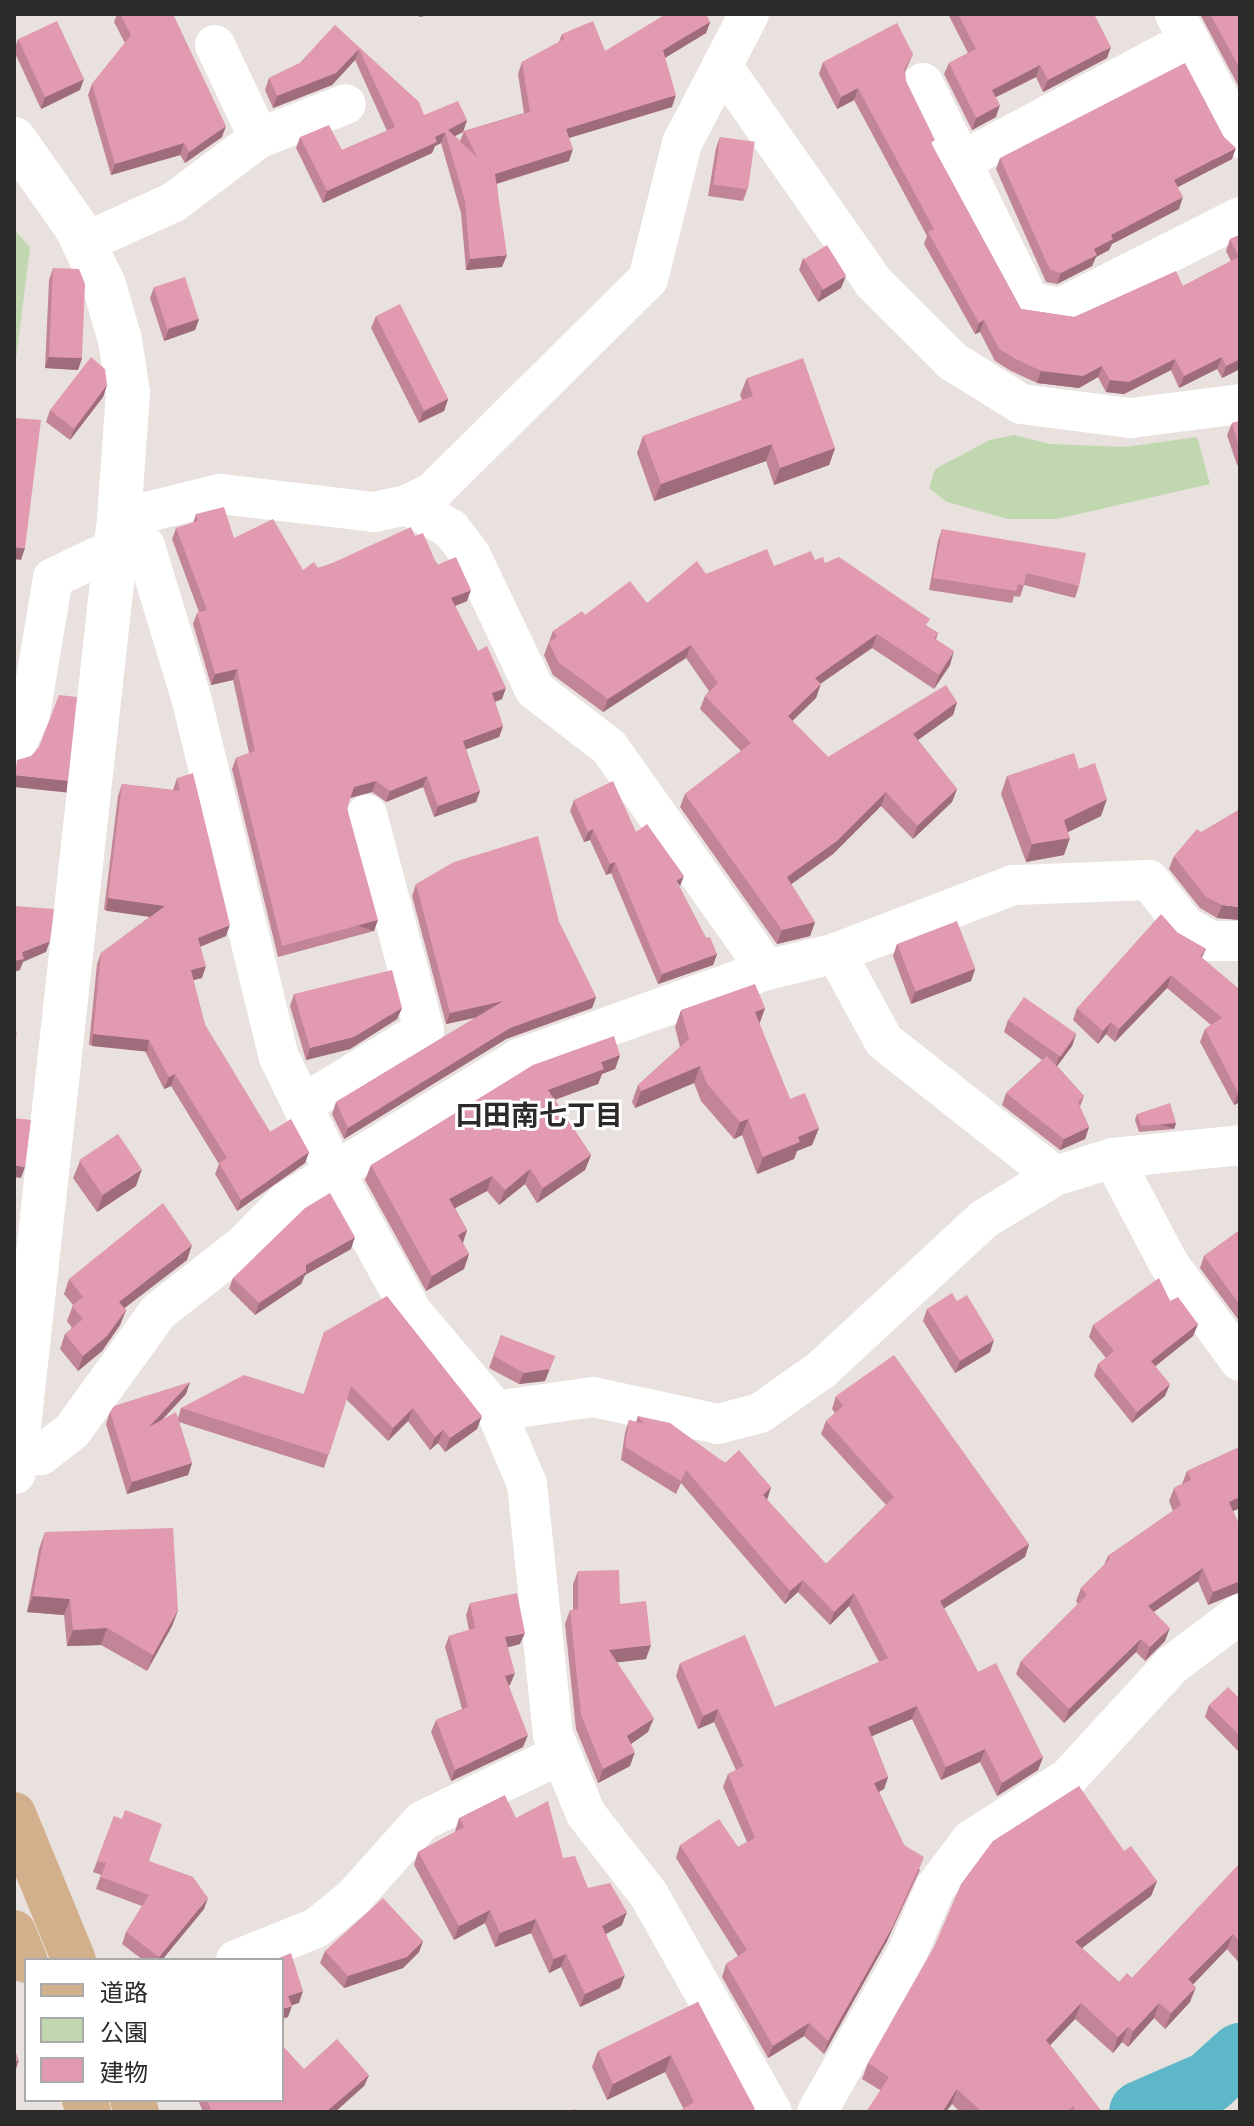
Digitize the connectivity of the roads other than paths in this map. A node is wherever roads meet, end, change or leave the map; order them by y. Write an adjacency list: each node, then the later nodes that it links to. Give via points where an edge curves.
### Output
1 (749, 14): 4 (street)
2 (1182, 28): 8 (street); 10 (street)
3 (215, 45): 7 (street)
4 (722, 66): 13 (street, via 873,282 952,361 1021,404 1131,418); 14 (street, via 682,143 648,279 433,492)
5 (923, 83): 10 (street)
6 (346, 104): 7 (street)
7 (259, 138): 12 (street, via 174,202)
8 (1240, 138)
9 (14, 139): 12 (street)
10 (962, 161): 11 (street, via 1030,302 1060,308)
11 (1240, 217)
12 (84, 243): 15 (street, via 104,285 128,393)
13 (1240, 404)
14 (407, 505): 15 (street, via 374,512 220,494); 20 (street, via 451,529 471,556 535,690 609,747)
15 (117, 538): 16 (street, via 97,557 53,578 30,714); 21 (street, via 145,546 192,701 279,1057); 28 (street)
16 (14, 749)
17 (367, 814): 21 (street, via 424,1030)
18 (1240, 941): 19 (street, via 1211,941 1185,926 1149,880 1099,881 1013,885)
19 (836, 953): 20 (street); 25 (street, via 884,1041)
20 (767, 970): 24 (street, via 518,1059)
21 (302, 1105): 24 (street)
22 (1240, 1145): 23 (street)
23 (1113, 1158): 25 (street); 26 (street, via 1169,1264)
24 (336, 1175): 27 (street, via 412,1312); 28 (street, via 286,1202 246,1243 158,1312 72,1431 41,1455)
25 (1055, 1176): 27 (street, via 984,1219 821,1370 760,1413 718,1424 593,1397)
26 (1240, 1361)
27 (496, 1411): 30 (street, via 527,1484 553,1735)
28 (15, 1462)
29 (1240, 1614): 37 (street, via 1172,1665 1068,1778 971,1840 935,1888 908,1951)
30 (561, 1754): 35 (street, via 422,1821 353,1898 316,1928); 36 (street, via 586,1814 649,1895)
31 (14, 1814): 34 (main road)
32 (14, 1932): 33 (main road)
33 (25, 1958)
34 (73, 1958)
35 (241, 1958)
36 (772, 2112)
37 (817, 2112)

